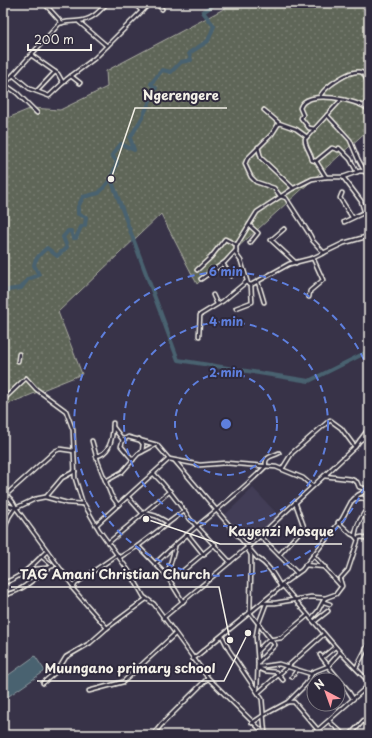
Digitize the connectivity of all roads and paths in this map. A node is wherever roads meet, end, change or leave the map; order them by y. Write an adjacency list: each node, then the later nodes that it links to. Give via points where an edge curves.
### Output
1 (44, 3): 9 (street)
2 (107, 3): 8 (street, via 96,15)
3 (150, 3): 7 (street)
4 (156, 3): 6 (street)
5 (136, 4): 7 (street)
6 (162, 9)
7 (142, 11): 10 (street)
8 (79, 21): 9 (street); 10 (street)
9 (62, 23): 11 (street)
10 (107, 46): 14 (street)
11 (31, 55): 12 (street); 13 (street)
12 (55, 72): 15 (street); 19 (street)
13 (13, 75): 18 (street); 19 (street, via 30,89)
14 (71, 76): 15 (street); 16 (street)
15 (63, 83): 19 (street, via 48,97)
16 (80, 83)
17 (369, 84): 20 (street, via 363,73 357,71 326,87)
18 (4, 85): 26 (street, via 17,93)
19 (37, 91)
20 (320, 96): 21 (street); 29 (street, via 310,99 300,107 303,115 300,118 310,128)
21 (340, 100): 23 (street); 27 (street)
22 (369, 101): 23 (street)
23 (364, 105): 25 (street)
24 (264, 110): 28 (street)
25 (369, 110)
26 (37, 113)
27 (327, 115): 29 (street); 34 (street, via 350,140)
28 (279, 123): 30 (street, via 296,129); 31 (street)
29 (315, 129): 30 (street)
30 (305, 137): 32 (street, via 306,148 312,160)
31 (258, 147): 40 (street, via 261,158); 42 (street, via 245,162 248,172 256,182 274,188)
32 (316, 161): 33 (street, via 332,148 339,148 350,159); 37 (street)
33 (357, 172): 34 (street); 36 (street)
34 (365, 172): 35 (street)
35 (369, 172)
36 (349, 175): 38 (street); 39 (street)
37 (326, 177): 38 (street); 40 (street, via 312,179)
38 (343, 177): 39 (street)
39 (346, 182): 43 (street)
40 (293, 188): 42 (street)
41 (342, 193): 44 (street, via 340,198)
42 (280, 196): 46 (street, via 256,212); 53 (street, via 286,198 313,241)
43 (365, 212): 44 (street); 47 (street)
44 (352, 217): 45 (street)
45 (344, 222)
46 (249, 225): 50 (street, via 258,233); 51 (street)
47 (369, 227)
48 (284, 229): 55 (street, via 271,240)
49 (369, 236): 53 (street, via 344,243)
50 (250, 243)
51 (237, 245): 52 (street); 57 (street, via 225,239)
52 (236, 250): 56 (street); 60 (street)
53 (324, 253): 54 (street)
54 (314, 258): 55 (street); 64 (street, via 323,280 310,290)
55 (297, 263): 61 (street, via 289,264)
56 (223, 264): 58 (street); 59 (street)
57 (197, 270)
58 (231, 276)
59 (201, 279)
60 (246, 282): 62 (street); 66 (street)
61 (258, 282): 62 (street); 65 (street)
62 (251, 285): 67 (street, via 252,302)
63 (213, 295): 66 (street)
64 (309, 298)
65 (264, 302)
66 (217, 304): 68 (street, via 199,315)
67 (236, 308)
68 (199, 336)
69 (19, 354): 70 (street)
70 (18, 361)
71 (3, 400): 82 (street, via 26,379 66,411 73,430)
72 (113, 422): 73 (street)
73 (113, 426): 77 (street); 85 (street, via 107,450)
74 (369, 428): 78 (street)
75 (369, 436): 78 (street)
76 (138, 438): 77 (street, via 129,437); 80 (street); 83 (street, via 143,444)
77 (123, 440): 87 (street, via 121,446)
78 (360, 440): 81 (street)
79 (92, 441): 85 (street)
80 (156, 444): 83 (street); 86 (street)
81 (355, 447): 90 (street, via 341,428 330,420 292,453); 93 (street)
82 (74, 451): 91 (street); 98 (street, via 55,451)
83 (142, 452): 87 (street)
84 (279, 453): 89 (street, via 267,458)
85 (96, 456): 94 (street)
86 (169, 459): 88 (street); 92 (street)
87 (132, 460): 94 (street, via 121,473)
88 (175, 461): 89 (street, via 200,465 225,463); 112 (street)
89 (266, 466): 90 (street); 112 (street)
90 (282, 468): 95 (street, via 303,478)
91 (75, 471): 100 (street, via 62,478); 105 (street, via 75,479)
92 (154, 474): 97 (street); 99 (street)
93 (324, 476): 95 (street); 96 (street, via 351,479 357,482 359,487)
94 (106, 481): 107 (street)
95 (312, 486): 102 (street)
96 (368, 489): 101 (street)
97 (170, 491): 111 (street); 113 (street)
98 (4, 494): 110 (street)
99 (128, 496): 107 (street); 113 (street)
100 (46, 497): 105 (street, via 67,503); 110 (street, via 34,499)
101 (354, 499): 103 (street, via 362,498); 115 (street)
102 (295, 502): 120 (street); 131 (street, via 304,527)
103 (369, 502)
104 (3, 504): 106 (street)
105 (84, 504): 116 (street)
106 (8, 505): 108 (street); 110 (street)
107 (118, 506): 116 (street)
108 (3, 507)
109 (369, 507): 121 (street, via 361,517)
110 (15, 508): 118 (street); 128 (street)
111 (184, 511): 114 (street); 117 (street)
112 (217, 511): 117 (street); 127 (street)
113 (144, 514): 114 (street, via 156,516); 123 (street)
114 (167, 522): 125 (street)
115 (338, 522): 121 (street); 132 (street)
116 (96, 525): 123 (street)
117 (197, 527): 119 (street); 124 (street)
118 (3, 533)
119 (188, 534): 126 (street); 130 (street)
120 (259, 535): 127 (street); 131 (street)
121 (356, 537): 122 (street); 147 (street, via 358,540 348,570 340,579)
122 (369, 539)
123 (108, 542): 129 (street)
124 (215, 544): 130 (street); 135 (street)
125 (138, 546): 134 (street); 136 (street)
126 (175, 546): 136 (street); 143 (street)
127 (248, 547): 135 (street); 146 (street, via 272,570); 157 (street, via 251,555)
128 (47, 551): 133 (street); 138 (street)
129 (117, 555): 134 (street); 145 (street)
130 (204, 555): 143 (street, via 179,574)
131 (279, 555): 141 (street)
132 (314, 555): 137 (street); 140 (street)
133 (41, 556): 139 (street); 142 (street)
134 (120, 557): 149 (street)
135 (230, 562): 152 (street)
136 (155, 564): 143 (street)
137 (305, 565): 140 (street); 141 (street)
138 (57, 566): 139 (street); 145 (street)
139 (50, 567): 142 (street); 148 (street, via 16,592)
140 (325, 567): 147 (street)
141 (297, 573): 146 (street)
142 (22, 575): 144 (street)
143 (168, 576): 152 (street)
144 (3, 583)
145 (73, 586): 163 (street)
146 (281, 586): 150 (street); 153 (street)
147 (342, 587): 151 (street)
148 (3, 595)
149 (146, 599): 159 (street, via 153,603); 163 (street)
150 (294, 600): 151 (street, via 311,597); 154 (street); 158 (street)
151 (325, 600): 155 (street); 160 (street)
152 (184, 602): 159 (street)
153 (262, 603): 154 (street); 157 (street)
154 (266, 604): 162 (street)
155 (330, 604)
156 (328, 611): 161 (street)
157 (250, 613): 162 (street); 166 (street)
158 (308, 616): 160 (street); 167 (street, via 281,638)
159 (163, 618): 164 (street)
160 (311, 619): 161 (street)
161 (314, 622): 165 (street)
162 (258, 625): 167 (street); 170 (street)
163 (107, 628): 185 (street, via 90,643 66,657 58,670)
164 (175, 634): 172 (street); 188 (street, via 123,682)
165 (324, 634): 169 (street); 175 (street)
166 (222, 636): 172 (street); 189 (street)
167 (271, 639): 170 (street, via 261,645); 173 (street, via 274,645)
168 (369, 643): 177 (street)
169 (335, 647): 171 (street); 174 (street, via 321,656)
170 (258, 651): 173 (street)
171 (340, 652): 174 (street); 177 (street)
172 (193, 659): 183 (street)
173 (258, 662): 176 (street)
174 (328, 665): 179 (street); 190 (street)
175 (288, 666): 176 (street, via 280,664); 178 (street); 181 (street)
176 (258, 668): 181 (street); 189 (street)
177 (356, 669): 187 (street)
178 (297, 670): 180 (street); 182 (street)
179 (313, 672)
180 (306, 673)
181 (278, 674): 184 (street); 189 (street)
182 (292, 677)
183 (208, 678): 195 (street); 197 (street)
184 (283, 680)
185 (43, 683)
186 (306, 684): 191 (street)
187 (369, 686): 194 (street)
188 (89, 691)
189 (258, 691): 192 (street)
190 (352, 697)
191 (288, 702): 192 (street); 196 (street, via 294,702)
192 (264, 714): 195 (street); 198 (street)
193 (369, 718): 194 (street, via 350,735 342,733)
194 (329, 721): 196 (street)
195 (252, 723): 198 (street)
196 (318, 730): 199 (street)
197 (153, 735)
198 (265, 735)
199 (312, 735)

